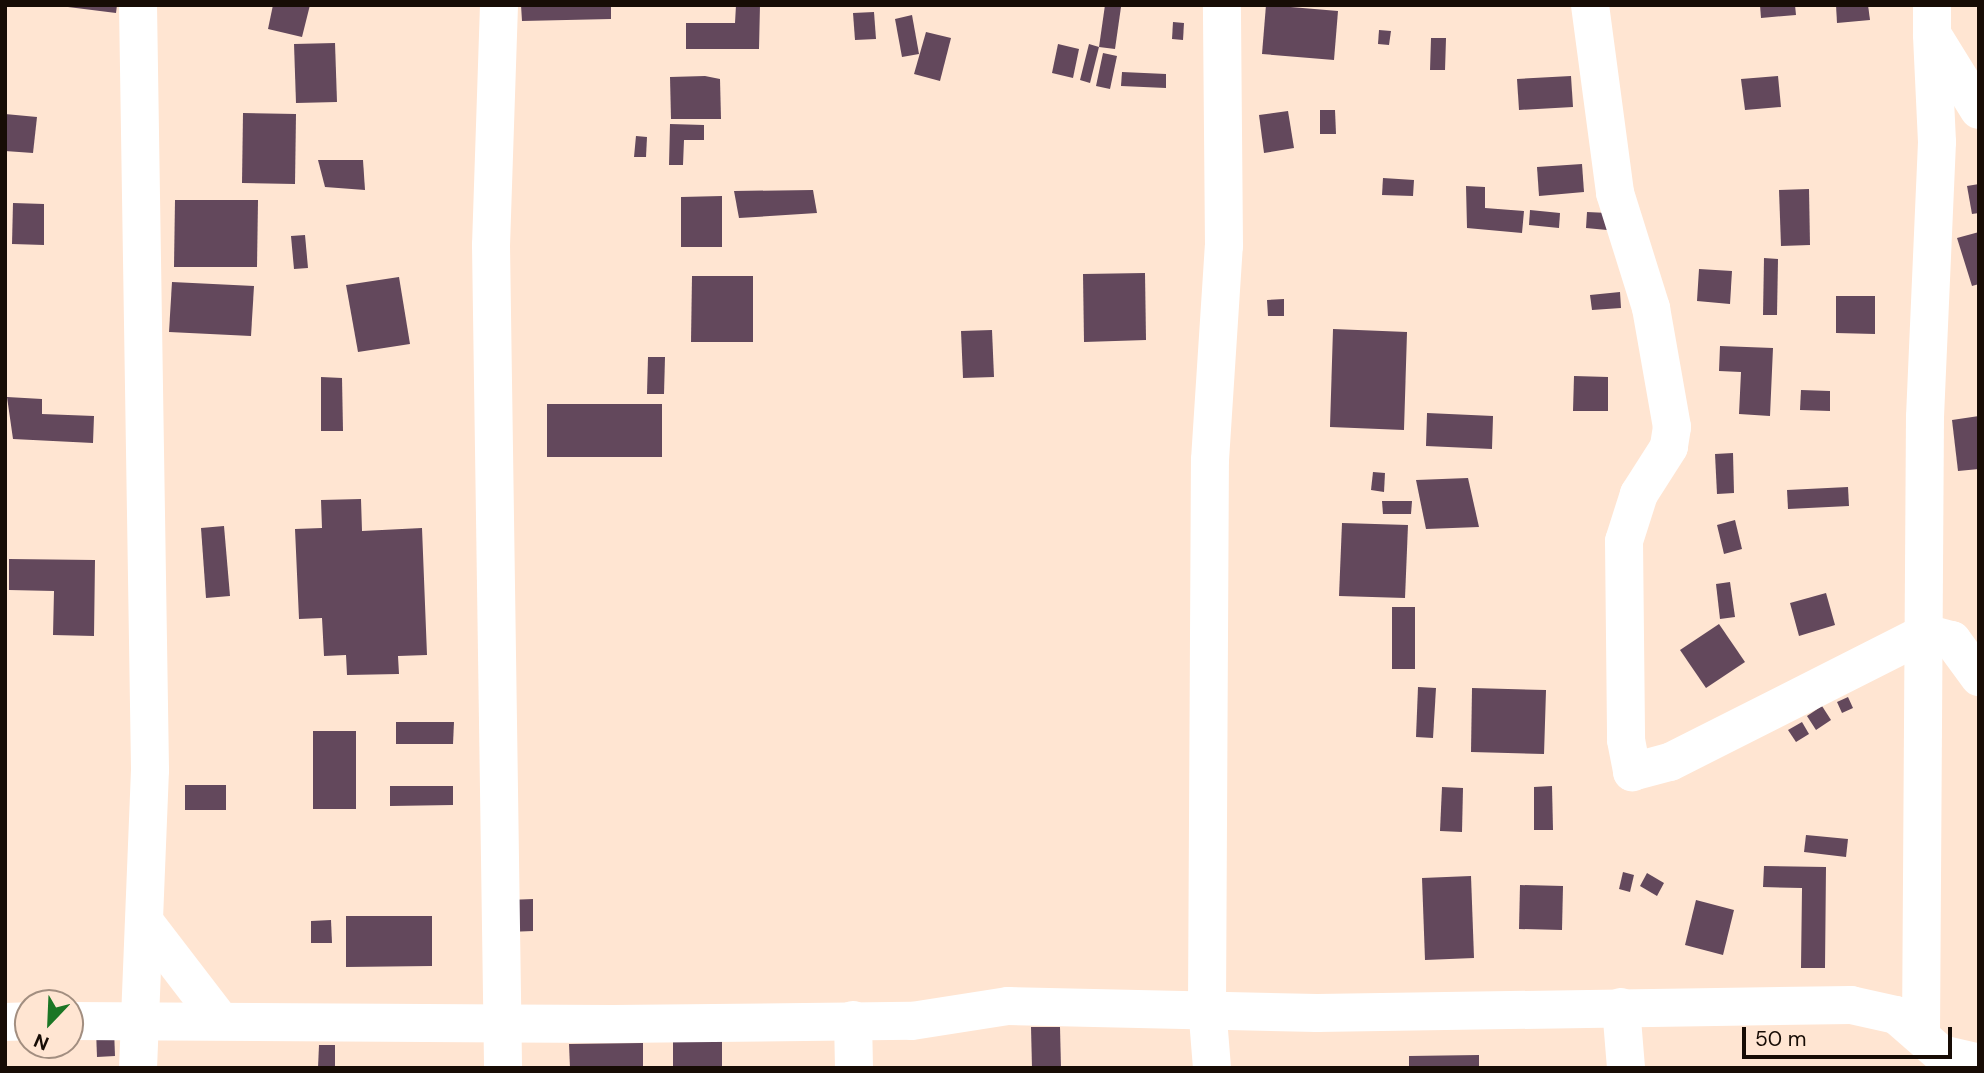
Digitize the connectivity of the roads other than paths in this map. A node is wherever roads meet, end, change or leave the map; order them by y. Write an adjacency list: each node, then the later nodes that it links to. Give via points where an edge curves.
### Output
1 (138, 5): 9 (street, via 150,620)
2 (499, 5): 16 (street, via 491,245 500,598 494,714 498,940)
3 (1222, 5): 10 (street, via 1224,246 1210,460)
4 (1590, 5): 7 (street, via 1612,180 1651,308 1672,427 1670,447 1639,494 1624,541 1626,740 1632,772 1671,762)
5 (1932, 20): 6 (street); 7 (street, via 1937,142 1925,417)
6 (1979, 110)
7 (1925, 633): 8 (street, via 1952,640); 17 (street)
8 (1979, 677)
9 (147, 925): 12 (street); 15 (street)
10 (1207, 1006): 11 (street, via 1317,1013); 13 (street, via 972,1006 912,1021); 22 (street)
11 (1621, 1007): 17 (street, via 1851,1005 1896,1015); 23 (street)
12 (220, 1020): 15 (street); 16 (street)
13 (853, 1020): 16 (street); 21 (street)
14 (84, 1021): 15 (street)
15 (139, 1021): 19 (street)
16 (506, 1021): 20 (street)
17 (1921, 1034): 18 (street, via 1952,1060)
18 (1979, 1063)
19 (138, 1068)
20 (503, 1068)
21 (854, 1068)
22 (1212, 1068)
23 (1626, 1068)

